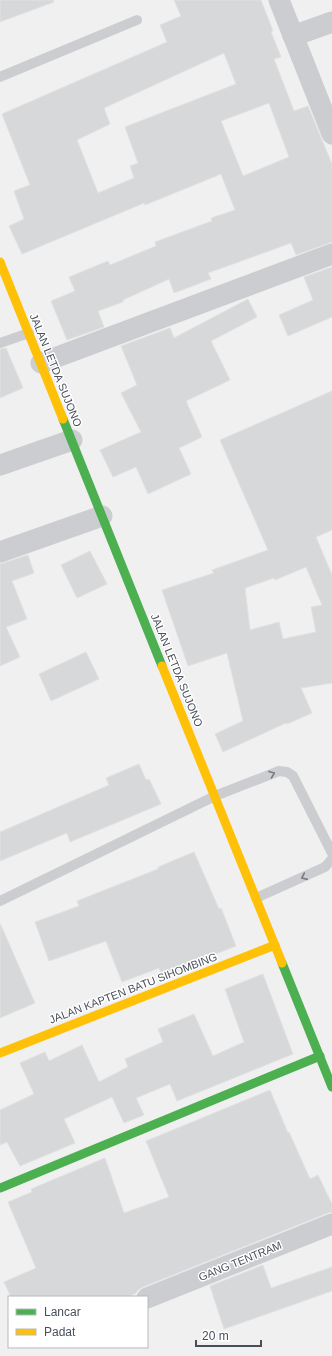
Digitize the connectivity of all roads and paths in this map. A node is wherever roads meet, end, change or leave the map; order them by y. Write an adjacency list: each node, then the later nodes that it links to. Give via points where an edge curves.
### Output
1 (279, 0): 4 (street)
2 (137, 20): 5 (lane)
3 (332, 22): 4 (street)
4 (293, 36): 6 (street)
5 (0, 76)
6 (332, 134)
7 (332, 254): 11 (street)
8 (0, 262): 9 (main road, JALAN LETDA SUJONO)
9 (29, 333): 10 (lane); 11 (main road, JALAN LETDA SUJONO)
10 (0, 343)
11 (41, 363): 12 (main road, JALAN LETDA SUJONO)
12 (72, 440): 13 (street); 14 (main road, JALAN LETDA SUJONO)
13 (0, 465)
14 (102, 516): 15 (street); 16 (main road, JALAN LETDA SUJONO)
15 (0, 552)
16 (215, 796): 17 (lane, one-way to 17, via 279,771 287,772 293,776); 19 (main road, JALAN LETDA SUJONO); 20 (lane)
17 (332, 853)
18 (332, 859): 19 (lane, one-way to 19, via 325,867)
19 (256, 898): 21 (main road, JALAN LETDA SUJONO)
20 (0, 901)
21 (275, 945): 22 (main road, JALAN KAPTEN BATU SIHOMBING); 23 (main road, JALAN LETDA SUJONO)
22 (0, 1053)
23 (320, 1056): 24 (main road, JALAN LETDA SUJONO); 25 (main road)
24 (332, 1087)
25 (0, 1188)
26 (332, 1224): 27 (street, GANG TENTRAM)
27 (148, 1298)

